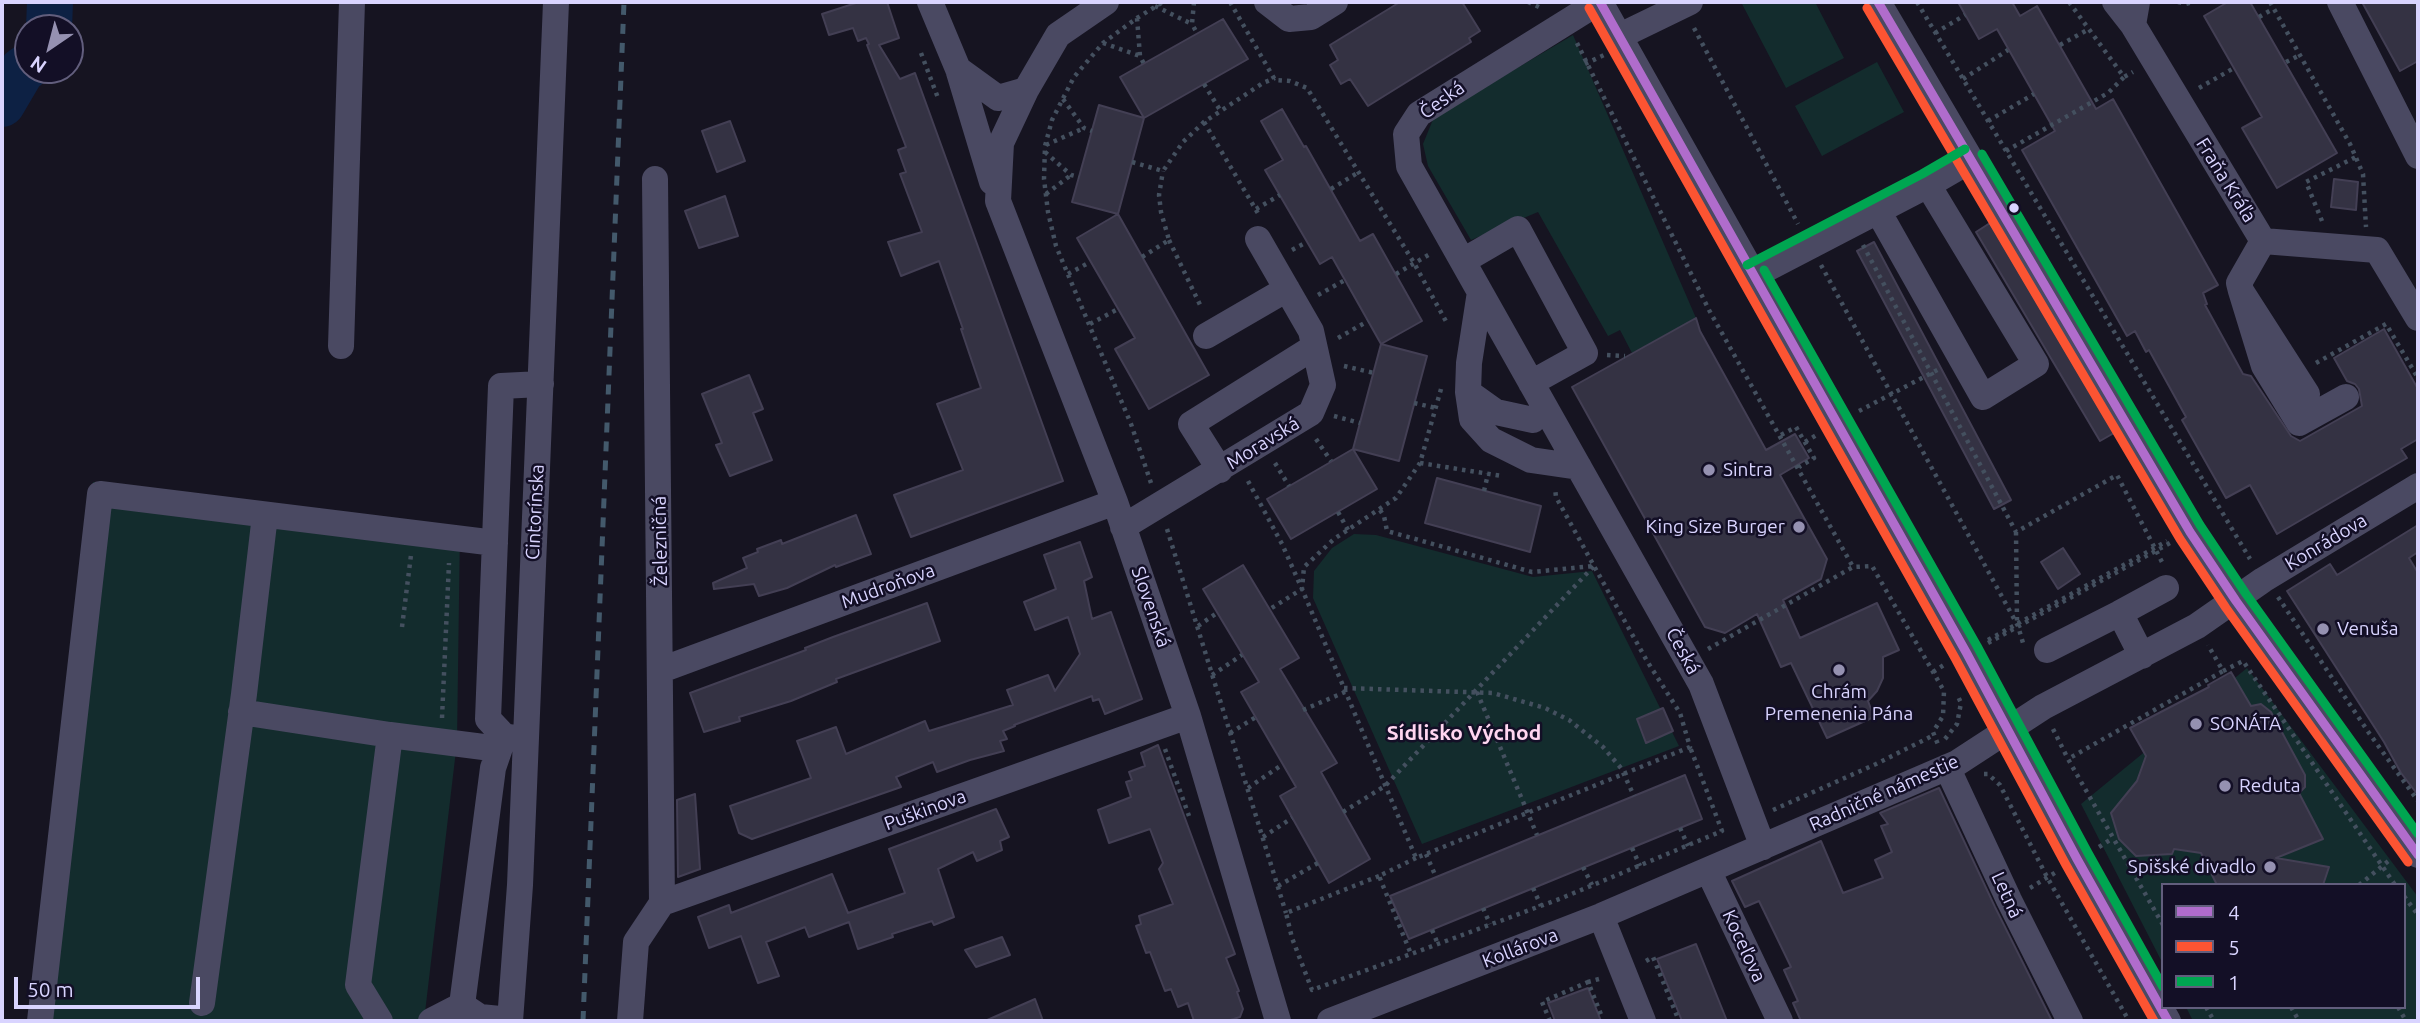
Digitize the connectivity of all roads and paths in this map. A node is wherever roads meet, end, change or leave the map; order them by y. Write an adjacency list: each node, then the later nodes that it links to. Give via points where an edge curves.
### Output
1 (352, 2): 100 (street)
2 (556, 2): 107 (street, Cintorínska)
3 (930, 2): 41 (street, Slovenská)
4 (1106, 2): 46 (street, Slovenská, via 1058,35)
5 (1163, 2): 20 (path)
6 (1194, 2): 27 (path)
7 (1230, 2): 43 (path)
8 (1267, 2): 9 (street, via 1289,19 1311,16)
9 (1335, 2)
10 (1600, 2): 26 (street, Česká); 31 (street)
11 (1878, 2): 58 (street)
12 (1917, 2): 30 (path)
13 (2068, 2): 28 (path)
14 (2115, 2): 22 (street, Fraňa Kráľa)
15 (2178, 2): 16 (path)
16 (2192, 2)
17 (2270, 2): 21 (path)
18 (2340, 2): 56 (street)
19 (1686, 4): 31 (street); 77 (path)
20 (1155, 6): 25 (path); 27 (path)
21 (2273, 9): 24 (path); 35 (path)
22 (2135, 13): 37 (street, Fraňa Kráľa)
23 (1965, 15): 30 (path)
24 (2259, 16)
25 (1137, 18): 32 (path); 36 (path)
26 (1567, 22): 81 (street, Česká, via 1419,114 1406,134 1409,166); 120 (path, via 1709,310)
27 (1192, 24): 29 (path)
28 (2089, 29): 33 (path); 42 (path)
29 (1197, 33)
30 (1936, 33): 44 (path)
31 (1620, 36): 87 (street)
32 (1103, 43): 36 (path); 48 (path)
33 (2060, 45)
34 (2008, 50): 44 (path)
35 (2300, 55): 38 (path); 57 (path)
36 (1140, 56): 39 (path)
37 (2153, 61): 42 (path); 49 (street, Fraňa Kráľa)
38 (2286, 62)
39 (1144, 64)
40 (2234, 68): 49 (path)
41 (958, 69): 46 (street, via 998,98); 69 (street, Slovenská)
42 (2124, 77): 55 (path, via 2108,93)
43 (1275, 78): 50 (path); 61 (path, via 1307,88)
44 (1963, 79): 51 (path)
45 (1204, 84): 50 (path)
46 (1026, 90): 69 (street, Slovenská, via 1001,143)
47 (2034, 94): 51 (path)
48 (1062, 98): 52 (path); 54 (path)
49 (2177, 100): 74 (street, Fraňa Kráľa)
50 (1220, 110): 60 (path, via 1183,142)
51 (1988, 121): 55 (path)
52 (1084, 128): 53 (path); 54 (path)
53 (1092, 131)
54 (1045, 149): 62 (path); 67 (path)
55 (2006, 151): 137 (path)
56 (2418, 156)
57 (2356, 157): 78 (path, via 2306,181); 80 (path, via 2363,174)
58 (1971, 160): 65 (street); 141 (street)
59 (1132, 162): 60 (path)
60 (1163, 171): 73 (path, via 1159,195)
61 (1359, 172): 66 (path); 84 (path)
62 (1071, 175): 63 (path); 67 (path)
63 (1079, 177)
64 (655, 179): 165 (street, Železničná)
65 (1928, 185): 71 (street); 101 (street, via 2036,364 1983,397)
66 (1331, 189)
67 (1046, 194): 85 (path, via 1056,246)
68 (1280, 195): 70 (path)
69 (998, 201): 134 (street, Slovenská)
70 (1256, 209)
71 (1878, 211): 77 (street); 101 (street)
72 (1258, 239): 90 (street, Moravská)
73 (1169, 240): 82 (path); 97 (path, via 1201,307)
74 (2263, 241): 78 (street, Fraňa Kráľa); 91 (street, via 2239,283)
75 (1307, 242): 79 (path)
76 (1857, 243): 104 (path, via 1864,246)
77 (1809, 246): 87 (street); 111 (path)
78 (2329, 246): 80 (street, Fraňa Kráľa)
79 (1296, 247)
80 (2367, 249): 94 (street, via 2377,250)
81 (1457, 251): 84 (path); 92 (street, Česká); 106 (street, via 1518,229 1585,353)
82 (1142, 257)
83 (1090, 262): 85 (path)
84 (1414, 263): 86 (path); 98 (path, via 1448,323)
85 (1068, 274): 96 (path)
86 (1396, 274)
87 (1754, 276): 118 (street)
88 (1345, 281): 89 (path)
89 (1333, 287)
90 (1287, 289): 97 (street); 99 (street, Moravská)
91 (2241, 291): 109 (street); 112 (street, via 2264,366 2299,423)
92 (1480, 292): 106 (street, Česká); 110 (street)
93 (1118, 309): 96 (path)
94 (2418, 318)
95 (1368, 321): 99 (path)
96 (1090, 324): 135 (path)
97 (1206, 336)
98 (1448, 336)
99 (1322, 345): 127 (street, Moravská, via 1322,385 1311,413); 127 (street, via 1191,424)
100 (341, 346)
101 (1961, 359): 104 (path)
102 (1335, 364): 103 (path)
103 (1374, 373)
104 (1933, 373): 111 (path); 143 (path)
105 (2418, 379): 109 (path, via 2386,324)
106 (1531, 383): 125 (street, Česká)
107 (541, 384): 146 (street, via 501,386); 180 (street, Cintorínska)
108 (1443, 385): 114 (path)
109 (2300, 385)
110 (1468, 392): 116 (street, via 1496,412); 125 (street, via 1472,419 1491,440 1531,460)
111 (1890, 394): 118 (path); 157 (path)
112 (2346, 397)
113 (1414, 403): 114 (path)
114 (1436, 408): 124 (path)
115 (1348, 419): 117 (path)
116 (1533, 420)
117 (1360, 423)
118 (1837, 423): 121 (path); 175 (street)
119 (1311, 433): 123 (path)
120 (1781, 435): 121 (path, via 1796,427); 126 (path)
121 (1805, 442): 126 (path, via 1814,458)
122 (1272, 458): 131 (path)
123 (1332, 461)
124 (1420, 463): 128 (path); 136 (path, via 1396,498)
125 (1579, 467): 193 (street, Česká, via 1701,684)
126 (1799, 467): 149 (path)
127 (1232, 472): 135 (street, Moravská); 152 (path, via 1282,544)
128 (1488, 474): 129 (path); 133 (path)
129 (1515, 477)
130 (1546, 485): 148 (path, via 1555,488)
131 (1289, 486)
132 (2418, 486): 151 (street, Konrádova)
133 (1484, 491)
134 (1115, 502): 140 (street, Slovenská); 165 (street, Mudroňova)
135 (1159, 506): 140 (street, Moravská); 158 (path)
136 (1380, 510): 142 (path); 148 (path, via 1387,531 1532,572)
137 (2222, 511): 141 (path); 151 (path)
138 (1338, 512): 142 (path)
139 (265, 515): 144 (street); 171 (street); 232 (street, via 100,494)
140 (1124, 527): 172 (street, Slovenská)
141 (2189, 529): 147 (path); 153 (street)
142 (1348, 530): 152 (path, via 1304,567)
143 (2016, 532): 147 (path, via 2116,475); 157 (path)
144 (414, 533): 145 (street); 160 (path)
145 (450, 537): 146 (street); 179 (path)
146 (495, 543): 180 (street, via 488,719)
147 (2154, 547): 150 (path); 157 (path)
148 (1594, 566): 169 (path); 181 (path, via 1680,713)
149 (1853, 566): 161 (path, via 1709,650); 178 (path, via 1872,566 1944,691 1943,716)
150 (2167, 580): 156 (street)
151 (2263, 580): 153 (street, Konrádova); 189 (path)
152 (1302, 589): 154 (path); 168 (path)
153 (2236, 601): 159 (street, Radničné námestie); 201 (street)
154 (1269, 609)
155 (1217, 613): 158 (path)
156 (2120, 613): 162 (street); 164 (street)
157 (2017, 623): 162 (path)
158 (1197, 626): 167 (path)
159 (2197, 626): 164 (street, Radničné námestie); 166 (path)
160 (402, 627)
161 (1702, 638)
162 (2036, 650)
163 (1242, 655): 167 (path)
164 (2142, 656): 175 (street, Radničné námestie)
165 (661, 670): 217 (street, Železničná)
166 (2223, 671): 182 (path); 206 (path, via 2243,661)
167 (1212, 675): 176 (path)
168 (1344, 690): 169 (path); 170 (path); 186 (path)
169 (1476, 692): 185 (path, via 1518,699 1556,713 1595,740); 186 (path); 191 (path)
170 (1303, 710)
171 (242, 712): 177 (street); 229 (street)
172 (1188, 716): 217 (street, Puškinova); 237 (street, Slovenská)
173 (1256, 717): 176 (path)
174 (2051, 724): 182 (path)
175 (2007, 729): 184 (street, Radničné námestie); 231 (street)
176 (1230, 733): 187 (path)
177 (390, 735): 179 (street); 233 (street, via 358,985)
178 (1934, 735): 184 (path); 193 (path)
179 (441, 742): 180 (street)
180 (510, 742): 230 (street, via 492,768); 235 (street, Cintorínska, via 518,921)
181 (1690, 747): 185 (path); 195 (path)
182 (2068, 759): 223 (path)
183 (1283, 764): 187 (path)
184 (1947, 767): 199 (street, Radničné námestie); 242 (street, Letná)
185 (1625, 774): 188 (path); 191 (path)
186 (1385, 786): 190 (path); 203 (path)
187 (1248, 788): 197 (path)
188 (1634, 796)
189 (2418, 801)
190 (1343, 812)
191 (1528, 814): 196 (path); 202 (path)
192 (1293, 818): 197 (path)
193 (1752, 820): 195 (path); 199 (street, Česká)
194 (1680, 828): 198 (path)
195 (1723, 831): 198 (path)
196 (1537, 835)
197 (1263, 837): 213 (path)
198 (1688, 846): 205 (path)
199 (1763, 847): 208 (street, Radničné námestie)
200 (1632, 848): 205 (path)
201 (2415, 849): 206 (path)
202 (1426, 854): 203 (path); 210 (path)
203 (1416, 858): 209 (path)
204 (1318, 863): 213 (path)
205 (1640, 866): 214 (path)
206 (2381, 866): 211 (path); 212 (path)
207 (1583, 867): 214 (path)
208 (1708, 870): 222 (street, Kollárova); 241 (street, Koceľova)
209 (1379, 876): 220 (path); 227 (path)
210 (1436, 877)
211 (2361, 883)
212 (2394, 883)
213 (1278, 886): 220 (path)
214 (1592, 886): 218 (path)
215 (1533, 888): 218 (path)
216 (2406, 899): 221 (path)
217 (662, 903): 236 (street, via 636,942)
218 (1541, 906): 224 (path)
219 (1483, 908): 224 (path)
220 (1286, 913): 227 (path, via 1312,990)
221 (2418, 915)
222 (1601, 916): 238 (street, Kollárova); 240 (street)
223 (2161, 922)
224 (1490, 925): 226 (path)
225 (1432, 929): 226 (path)
226 (1438, 944): 227 (path)
227 (1411, 954)
228 (1588, 982): 239 (path, via 1542,1002)
229 (202, 1003)
230 (462, 1005): 234 (street); 235 (street, via 480,1017)
231 (2161, 1008)
232 (40, 1021)
233 (380, 1021)
234 (431, 1021)
235 (510, 1021)
236 (630, 1021)
237 (1278, 1021)
238 (1330, 1021)
239 (1550, 1021)
240 (1643, 1021)
241 (1780, 1021)
242 (2070, 1021)

